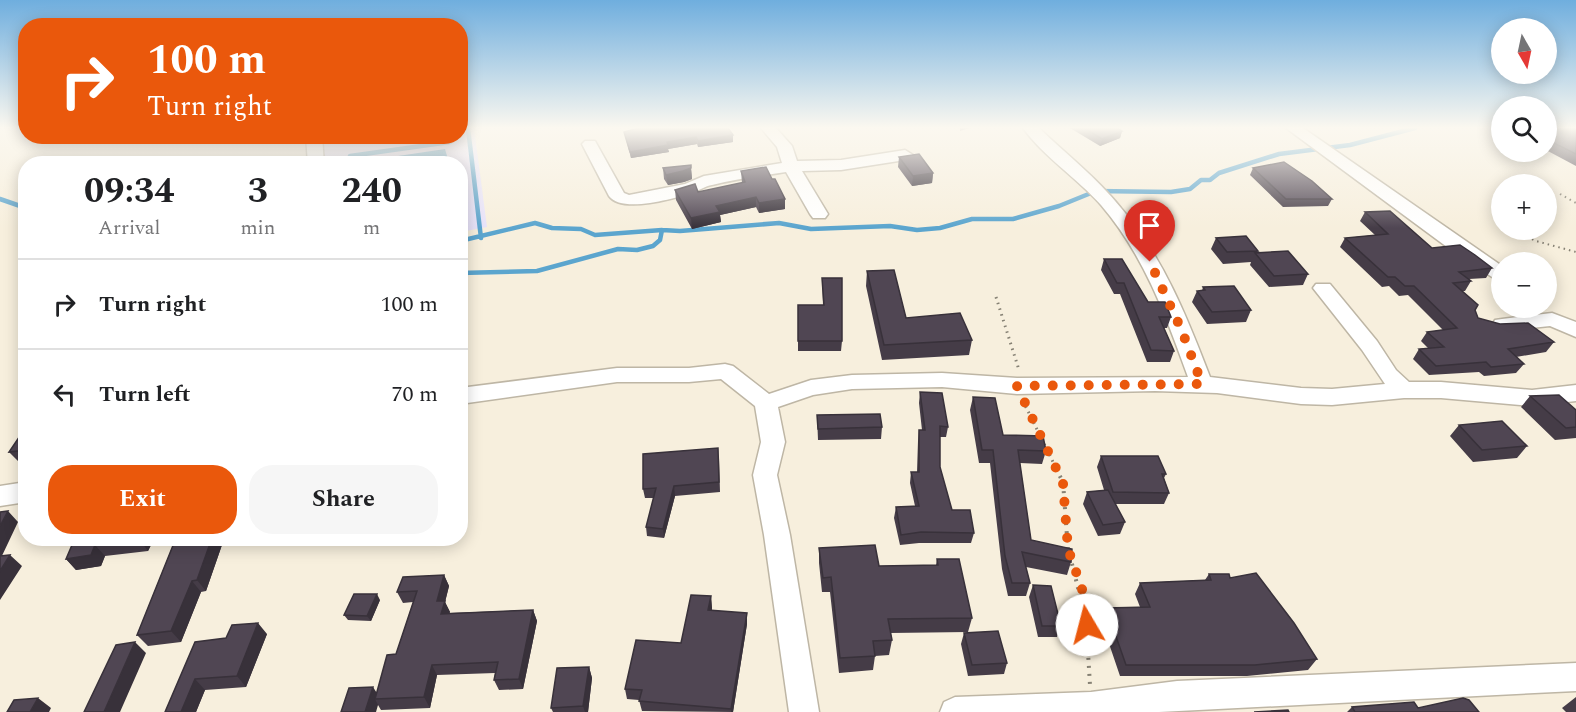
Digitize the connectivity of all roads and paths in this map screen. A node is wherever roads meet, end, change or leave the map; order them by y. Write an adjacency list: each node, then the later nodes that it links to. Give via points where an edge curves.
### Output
1 (599, 161): 6 (street, via 617,196 627,200)
2 (789, 161): 6 (street)
3 (865, 161): 6 (street)
4 (1065, 161): 18 (street, via 1116,212 1150,262)
5 (1341, 161): 12 (street)
6 (791, 166): 9 (street)
7 (1560, 194): 8 (path)
8 (1576, 203)
9 (819, 214)
10 (1534, 240): 11 (path)
11 (1576, 252)
12 (1491, 268)
13 (1323, 288): 20 (street, via 1388,375)
14 (996, 297): 19 (path, via 1021,374)
15 (1557, 316): 17 (street)
16 (1480, 321): 17 (street, via 1506,326 1552,319)
17 (1575, 329)
18 (1202, 384): 19 (street); 20 (street, via 1311,397)
19 (1017, 386): 23 (street, via 942,380 852,382 811,388); 29 (path, via 1063,483 1068,549 1082,589 1090,644)
20 (1404, 390): 21 (street, via 1532,398)
21 (1576, 393)
22 (468, 395): 23 (street, via 617,375 725,371)
23 (766, 403): 30 (street, via 773,442 765,475)
24 (18, 493): 25 (street)
25 (0, 496)
26 (1576, 677): 27 (street)
27 (1447, 683): 28 (street, via 1177,695); 32 (street)
28 (1137, 706): 29 (street)
29 (1076, 709): 31 (street)
30 (804, 712)
31 (955, 712)
32 (1470, 712)

